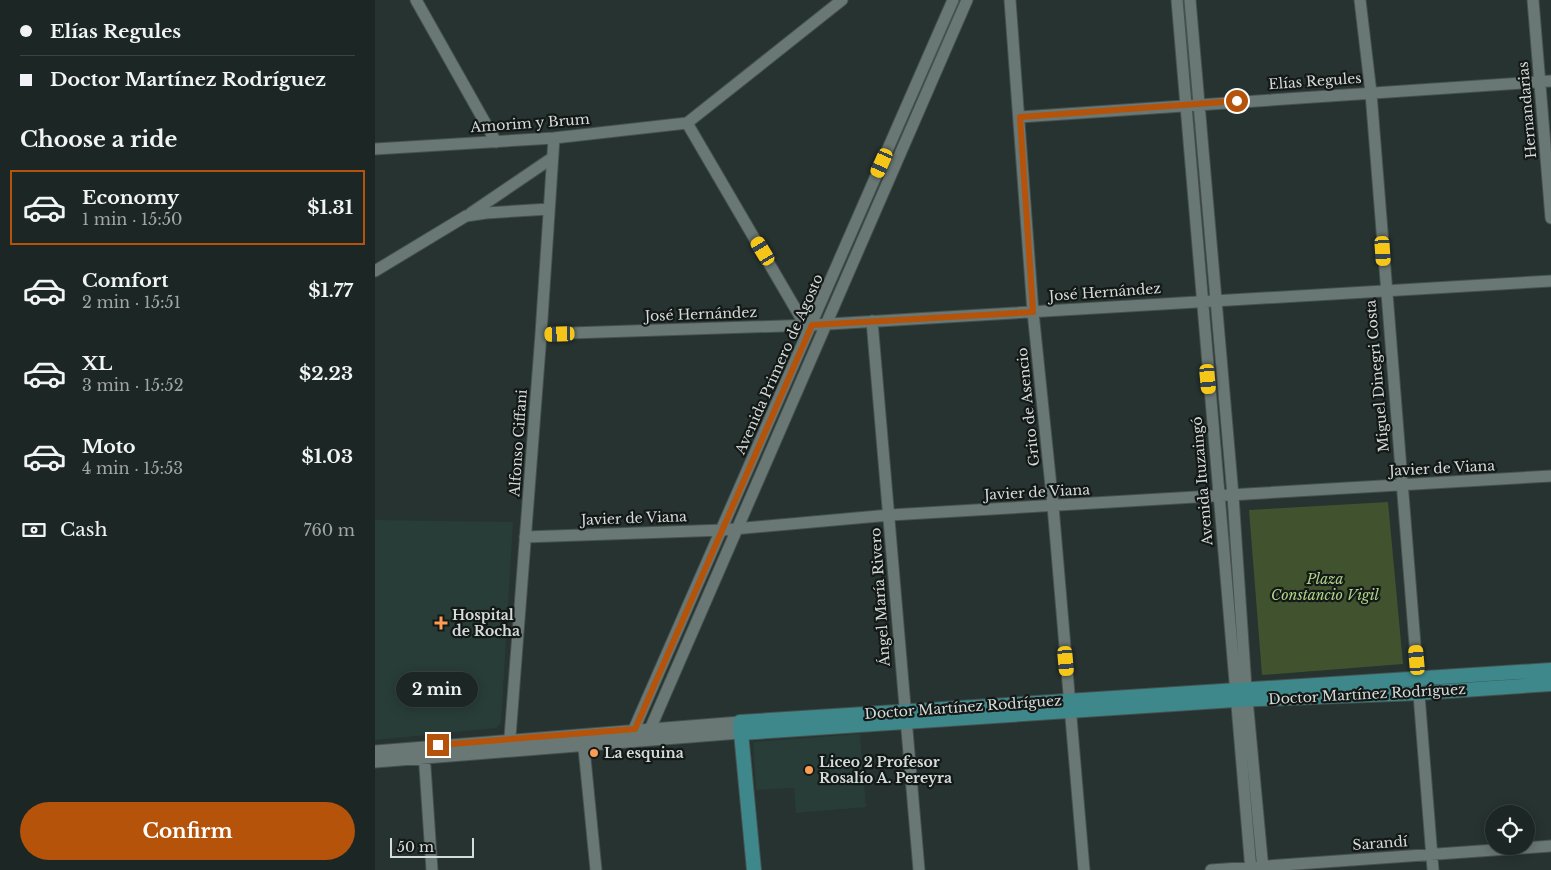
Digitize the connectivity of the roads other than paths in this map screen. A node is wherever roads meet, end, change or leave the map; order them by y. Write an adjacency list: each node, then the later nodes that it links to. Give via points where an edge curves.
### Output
1 (416, 0): 17 (street)
2 (842, 0): 15 (street)
3 (953, 0): 31 (street, Avenida Primero de Agosto)
4 (967, 0): 30 (street, Avenida Primero de Agosto)
5 (1010, 0): 14 (street, Grito de Asencio)
6 (1177, 0): 12 (street, Avenida Ituzaingó)
7 (1190, 0): 13 (street, Avenida Ituzaingó)
8 (1360, 0): 11 (street, Miguel Dinegri Costa)
9 (1533, 0): 10 (street, Hernandarias)
10 (1545, 81): 11 (street, Elías Regules); 22 (street, Hernandarias)
11 (1371, 93): 13 (street, Elías Regules); 25 (street, Miguel Dinegri Costa)
12 (1185, 104): 13 (street, Elías Regules); 14 (street, Elías Regules); 27 (street, Avenida Ituzaingó)
13 (1199, 104): 26 (street, Avenida Ituzaingó)
14 (1020, 117): 28 (street, Grito de Asencio)
15 (687, 123): 16 (street, Amorim y Brum); 31 (street)
16 (553, 138): 17 (street, Amorim y Brum); 19 (street, Alfonso Ciffani)
17 (496, 142): 18 (street, Amorim y Brum)
18 (375, 149)
19 (552, 158): 20 (street, Alfonso Ciffani); 21 (street)
20 (549, 209): 21 (street); 32 (street, Alfonso Ciffani)
21 (467, 216): 23 (street)
22 (1551, 218)
23 (375, 271)
24 (1551, 281): 25 (street, José Hernández)
25 (1385, 290): 26 (street, José Hernández); 34 (street, Miguel Dinegri Costa)
26 (1215, 299): 27 (street, José Hernández); 35 (street, Avenida Ituzaingó)
27 (1201, 300): 28 (street, José Hernández); 36 (street, Avenida Ituzaingó)
28 (1033, 312): 29 (street, José Hernández); 37 (street, Grito de Asencio)
29 (872, 321): 30 (street, José Hernández); 38 (street, Ángel María Rivero)
30 (825, 324): 31 (street, José Hernández); 39 (street, Avenida Primero de Agosto)
31 (808, 325): 32 (street, José Hernández); 40 (street, Avenida Primero de Agosto)
32 (541, 334): 41 (street, Alfonso Ciffani)
33 (1551, 476): 34 (street, Javier de Viana)
34 (1401, 485): 35 (street, Javier de Viana); 44 (street, Miguel Dinegri Costa)
35 (1233, 496): 36 (street, Javier de Viana); 45 (street, Avenida Ituzaingó)
36 (1219, 497): 37 (street, Javier de Viana); 45 (street, Avenida Ituzaingó)
37 (1053, 506): 38 (street, Javier de Viana); 46 (street, Grito de Asencio)
38 (889, 515): 39 (street, Javier de Viana); 47 (street, Ángel María Rivero)
39 (739, 528): 40 (street, Javier de Viana); 49 (street, Avenida Primero de Agosto)
40 (723, 530): 41 (street, Javier de Viana); 50 (street, Avenida Primero de Agosto)
41 (525, 537): 52 (street, Alfonso Ciffani)
42 (1551, 670): 44 (main road, Doctor Martínez Rodríguez)
43 (1551, 684): 44 (main road, Doctor Martínez Rodríguez)
44 (1419, 686): 45 (main road, Doctor Martínez Rodríguez); 57 (street, Miguel Dinegri Costa)
45 (1241, 695): 46 (main road, Doctor Martínez Rodríguez); 58 (street, Avenida Ituzaingó)
46 (1070, 706): 47 (main road, Doctor Martínez Rodríguez); 63 (street, Grito de Asencio)
47 (904, 716): 48 (main road, Doctor Martínez Rodríguez); 62 (street, Ángel María Rivero)
48 (740, 727): 49 (street, Doctor Martínez Rodríguez); 61 (main road)
49 (652, 733): 50 (street, Doctor Martínez Rodríguez)
50 (635, 734): 51 (street, Doctor Martínez Rodríguez)
51 (583, 739): 52 (street, Doctor Martínez Rodríguez); 60 (street)
52 (510, 745): 54 (street, Doctor Martínez Rodríguez)
53 (375, 751): 54 (street, Doctor Martínez Rodríguez)
54 (424, 752): 55 (street, Doctor Martínez Rodríguez); 59 (street)
55 (375, 762)
56 (1551, 846): 57 (street, Sarandí)
57 (1432, 855): 58 (street, Sarandí); 65 (street, Miguel Dinegri Costa)
58 (1257, 869): 64 (street, Sarandí)
59 (432, 870)
60 (596, 870)
61 (754, 870)
62 (919, 870)
63 (1083, 870)
64 (1211, 870)
65 (1433, 870)

